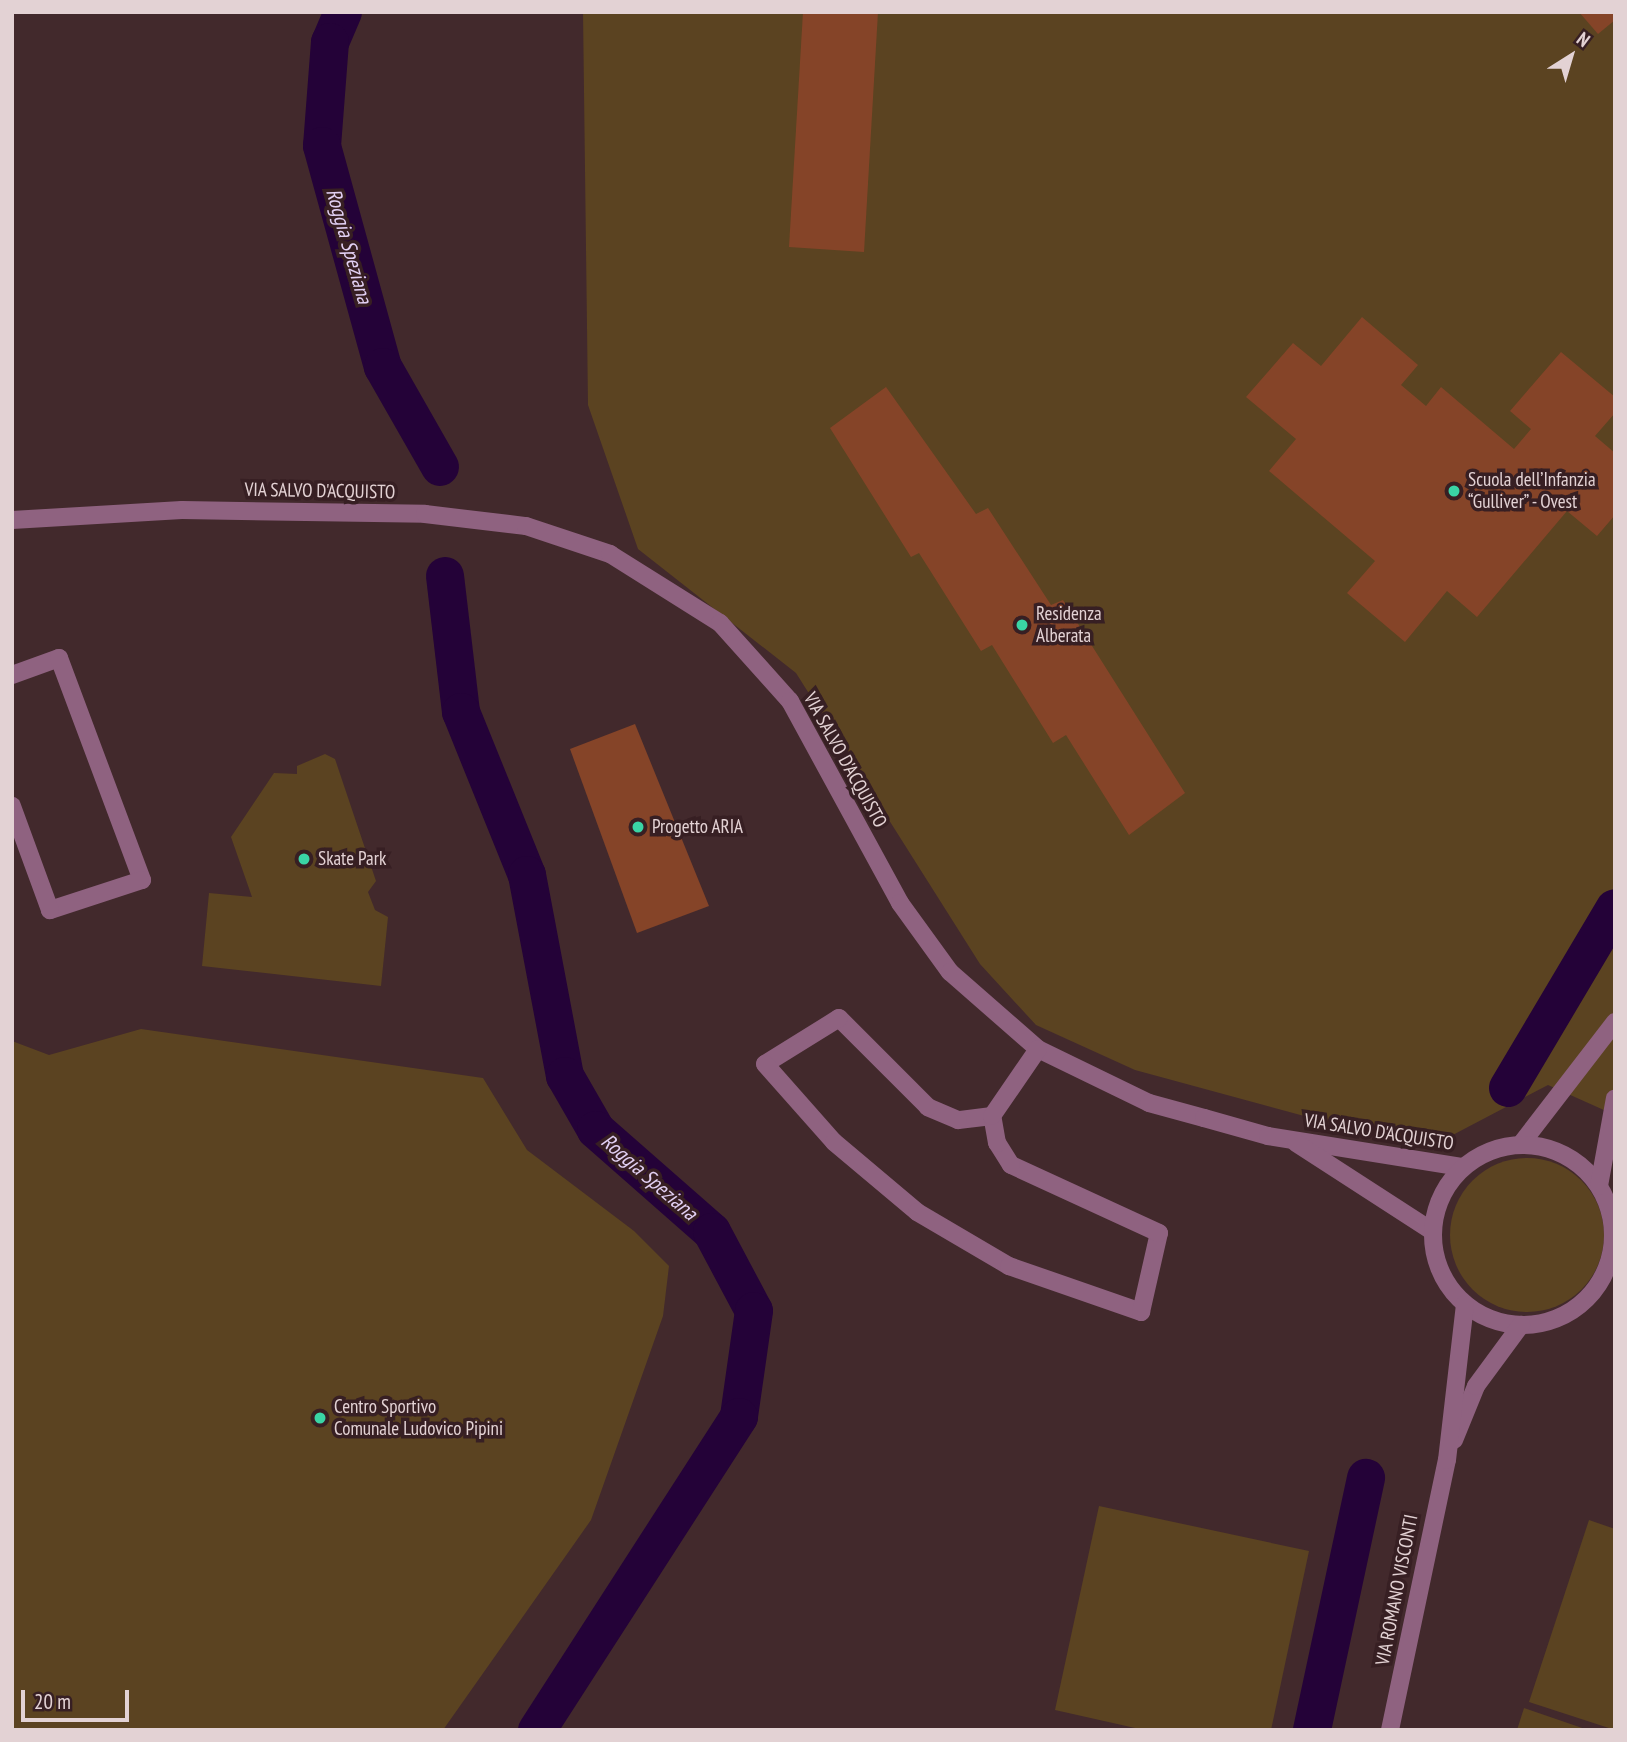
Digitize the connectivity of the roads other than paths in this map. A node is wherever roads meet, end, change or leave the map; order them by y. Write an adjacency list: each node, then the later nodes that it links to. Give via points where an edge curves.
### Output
1 (12, 520): 5 (street, VIA SALVO D'ACQUISTO, via 182,510 425,514 526,526 610,554 720,623 790,701 907,913 950,972)
2 (12, 675): 3 (street, via 60,659 142,880 50,910)
3 (12, 806)
4 (1615, 1022): 9 (street)
5 (1038, 1049): 7 (street); 8 (street, VIA SALVO D'ACQUISTO, via 1149,1103)
6 (1615, 1098): 11 (street)
7 (992, 1116): 7 (street, via 958,1120 928,1107 839,1018 765,1064 834,1142 917,1212 1009,1266 1141,1312 1159,1233 1011,1165 997,1143)
8 (1290, 1139): 10 (street, VIA SALVO D'ACQUISTO); 12 (street, VIA SALVO D'ACQUISTO)
9 (1521, 1144): 10 (street, via 1500,1147); 11 (street, via 1552,1148 1579,1163)
10 (1462, 1167): 12 (street, via 1446,1185)
11 (1599, 1186): 13 (street, via 1614,1232)
12 (1432, 1231): 14 (street, via 1435,1258)
13 (1609, 1284): 15 (street, via 1568,1314)
14 (1465, 1304): 15 (street, via 1491,1320); 16 (street, VIA ROMANO VISCONTI)
15 (1521, 1325): 16 (street, VIA ROMANO VISCONTI, via 1476,1386)
16 (1447, 1460): 17 (street, VIA ROMANO VISCONTI)
17 (1390, 1730)

